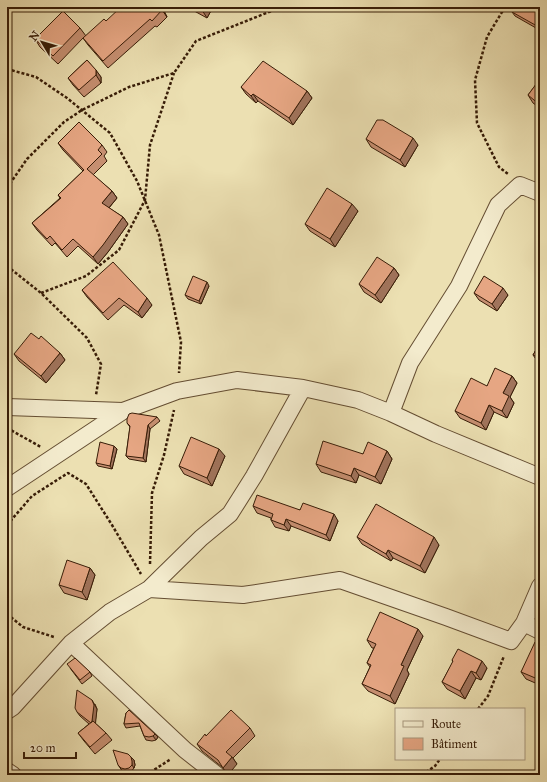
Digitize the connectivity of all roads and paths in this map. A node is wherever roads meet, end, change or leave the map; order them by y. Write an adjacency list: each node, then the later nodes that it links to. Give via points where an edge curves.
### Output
1 (278, 7): 4 (path, via 196,41)
2 (505, 7): 6 (path, via 487,37 475,80 477,123 499,167)
3 (7, 69): 5 (path, via 36,77)
4 (174, 72): 5 (path, via 129,87); 9 (path, via 150,145)
5 (82, 110): 7 (path, via 64,122 27,158); 9 (path, via 110,133)
6 (520, 185): 8 (street); 17 (street, via 498,205 459,286 410,363)
7 (7, 188)
8 (540, 193)
9 (145, 200): 11 (path, via 120,250 86,276); 13 (path, via 159,236 181,342)
10 (7, 266): 11 (path)
11 (41, 293): 15 (path, via 87,338 101,364)
12 (303, 388): 13 (street, via 237,380); 17 (street, via 358,400); 22 (street, via 230,514 201,538)
13 (177, 391): 16 (street); 22 (path, via 164,455 152,494)
14 (7, 407): 15 (street)
15 (92, 411): 16 (street)
16 (123, 411): 19 (street)
17 (391, 413): 18 (street)
18 (540, 477)
19 (7, 488)
20 (7, 525): 22 (path, via 32,496 68,473 86,484)
21 (540, 586): 24 (street)
22 (149, 589): 26 (street, via 243,594 340,580); 27 (street, via 110,612)
23 (7, 614): 27 (path, via 23,627)
24 (524, 623): 25 (street); 26 (street)
25 (540, 631)
26 (511, 641): 28 (path, via 488,696)
27 (71, 643): 29 (street); 30 (street)
28 (479, 708)
29 (7, 712)
30 (185, 750): 34 (path); 35 (street)
31 (439, 760): 36 (path)
32 (7, 771): 33 (street)
33 (13, 775)
34 (146, 775)
35 (217, 775)
36 (422, 775)

